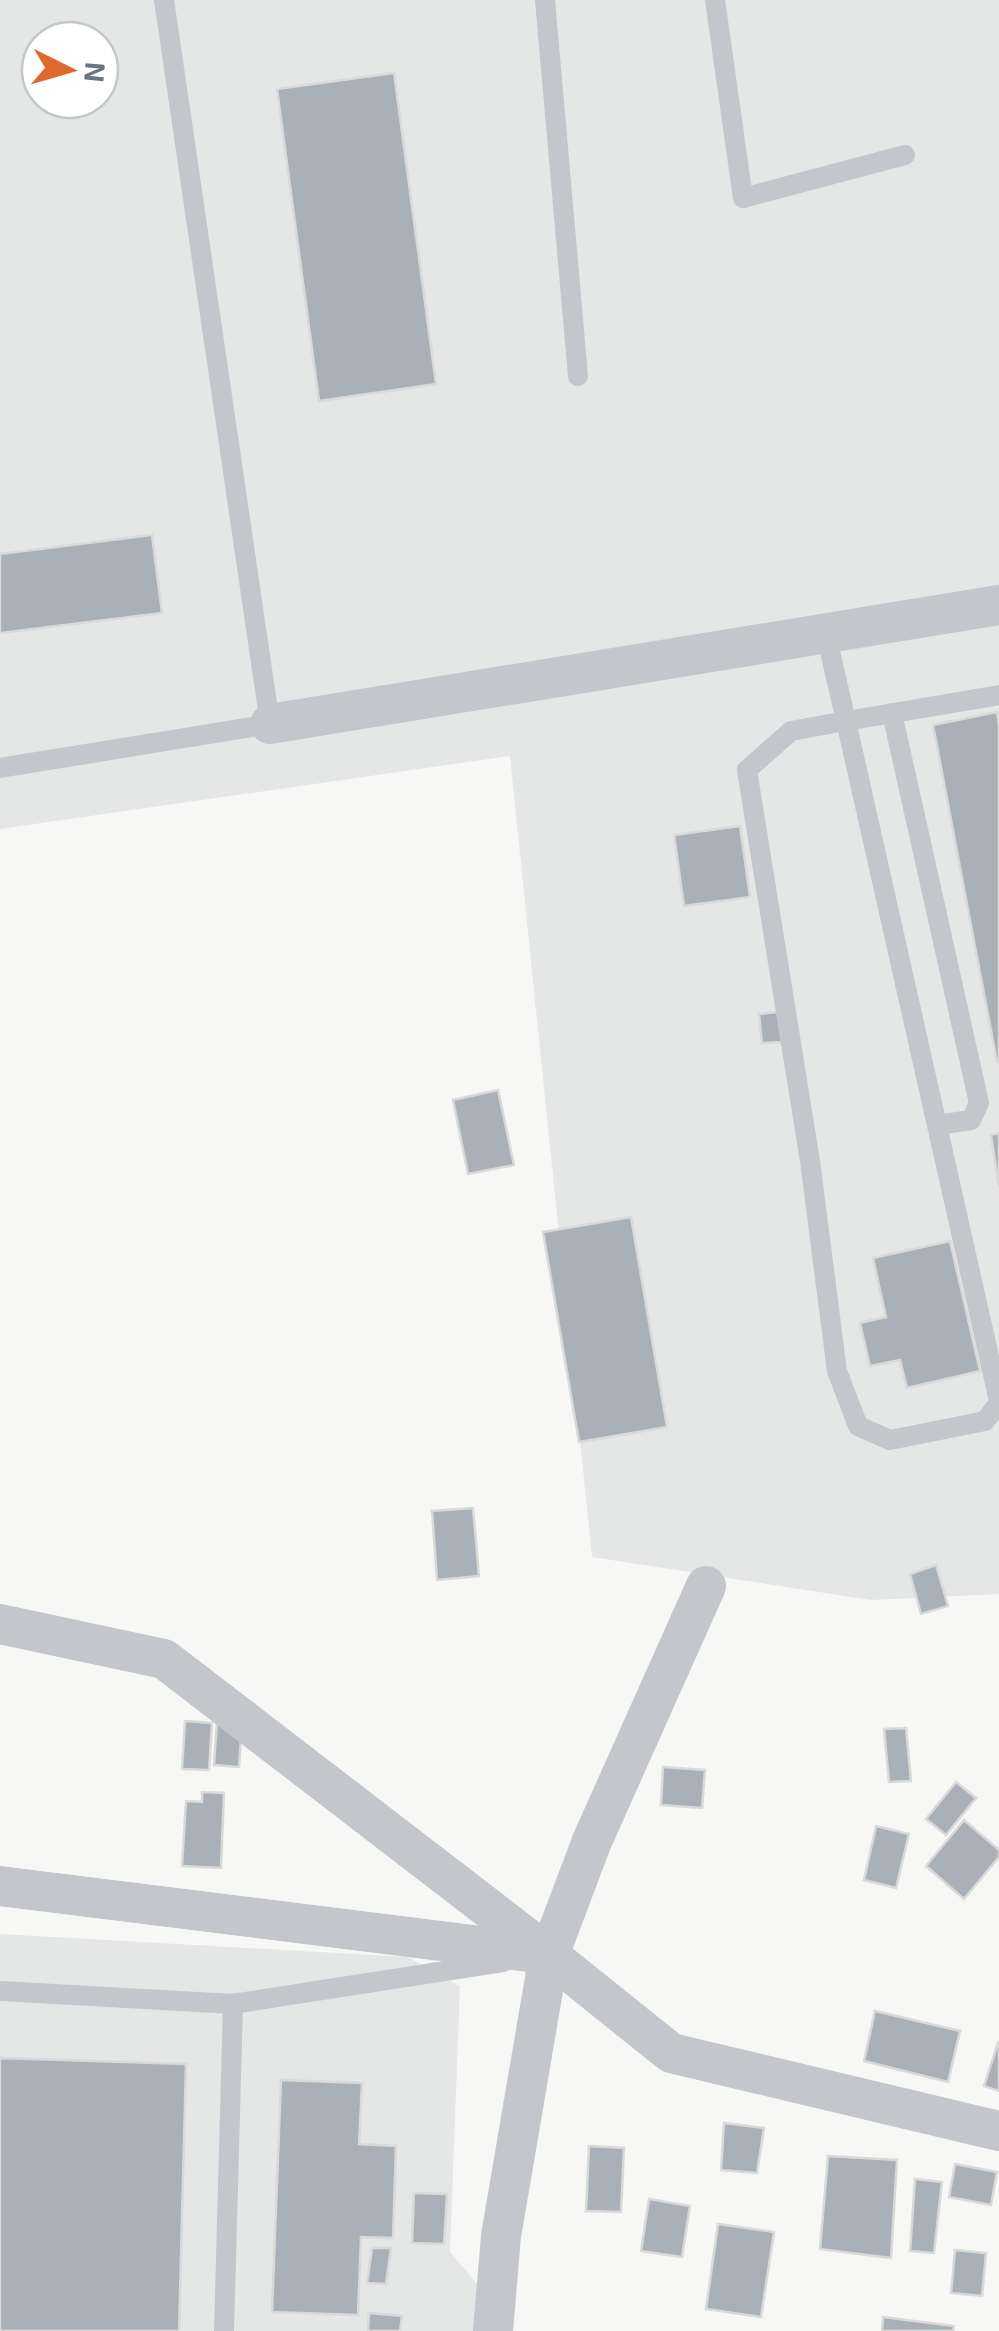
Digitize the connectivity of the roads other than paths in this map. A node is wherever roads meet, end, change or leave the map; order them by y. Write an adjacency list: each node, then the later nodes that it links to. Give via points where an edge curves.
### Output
1 (164, 0): 11 (lane)
2 (545, 0): 5 (lane)
3 (715, 0): 4 (lane, via 743,198)
4 (906, 155)
5 (578, 376)
6 (999, 605): 7 (street)
7 (826, 634): 10 (lane); 11 (street)
8 (999, 695): 9 (lane)
9 (892, 713): 10 (lane); 13 (lane, via 978,1103 972,1120)
10 (846, 720): 13 (lane); 14 (lane, via 791,731 748,770 837,1371 858,1426 890,1440 985,1421)
11 (270, 724): 12 (lane)
12 (0, 768)
13 (937, 1124): 14 (lane)
14 (999, 1402)
15 (706, 1586): 18 (street, via 592,1841)
16 (0, 1624): 18 (street, via 164,1659)
17 (0, 1886): 18 (street)
18 (549, 1955): 20 (lane); 21 (street, via 671,2053); 23 (street, via 501,2236)
19 (0, 1991): 20 (lane)
20 (232, 2004): 22 (lane)
21 (999, 2131)
22 (224, 2331)
23 (493, 2331)

